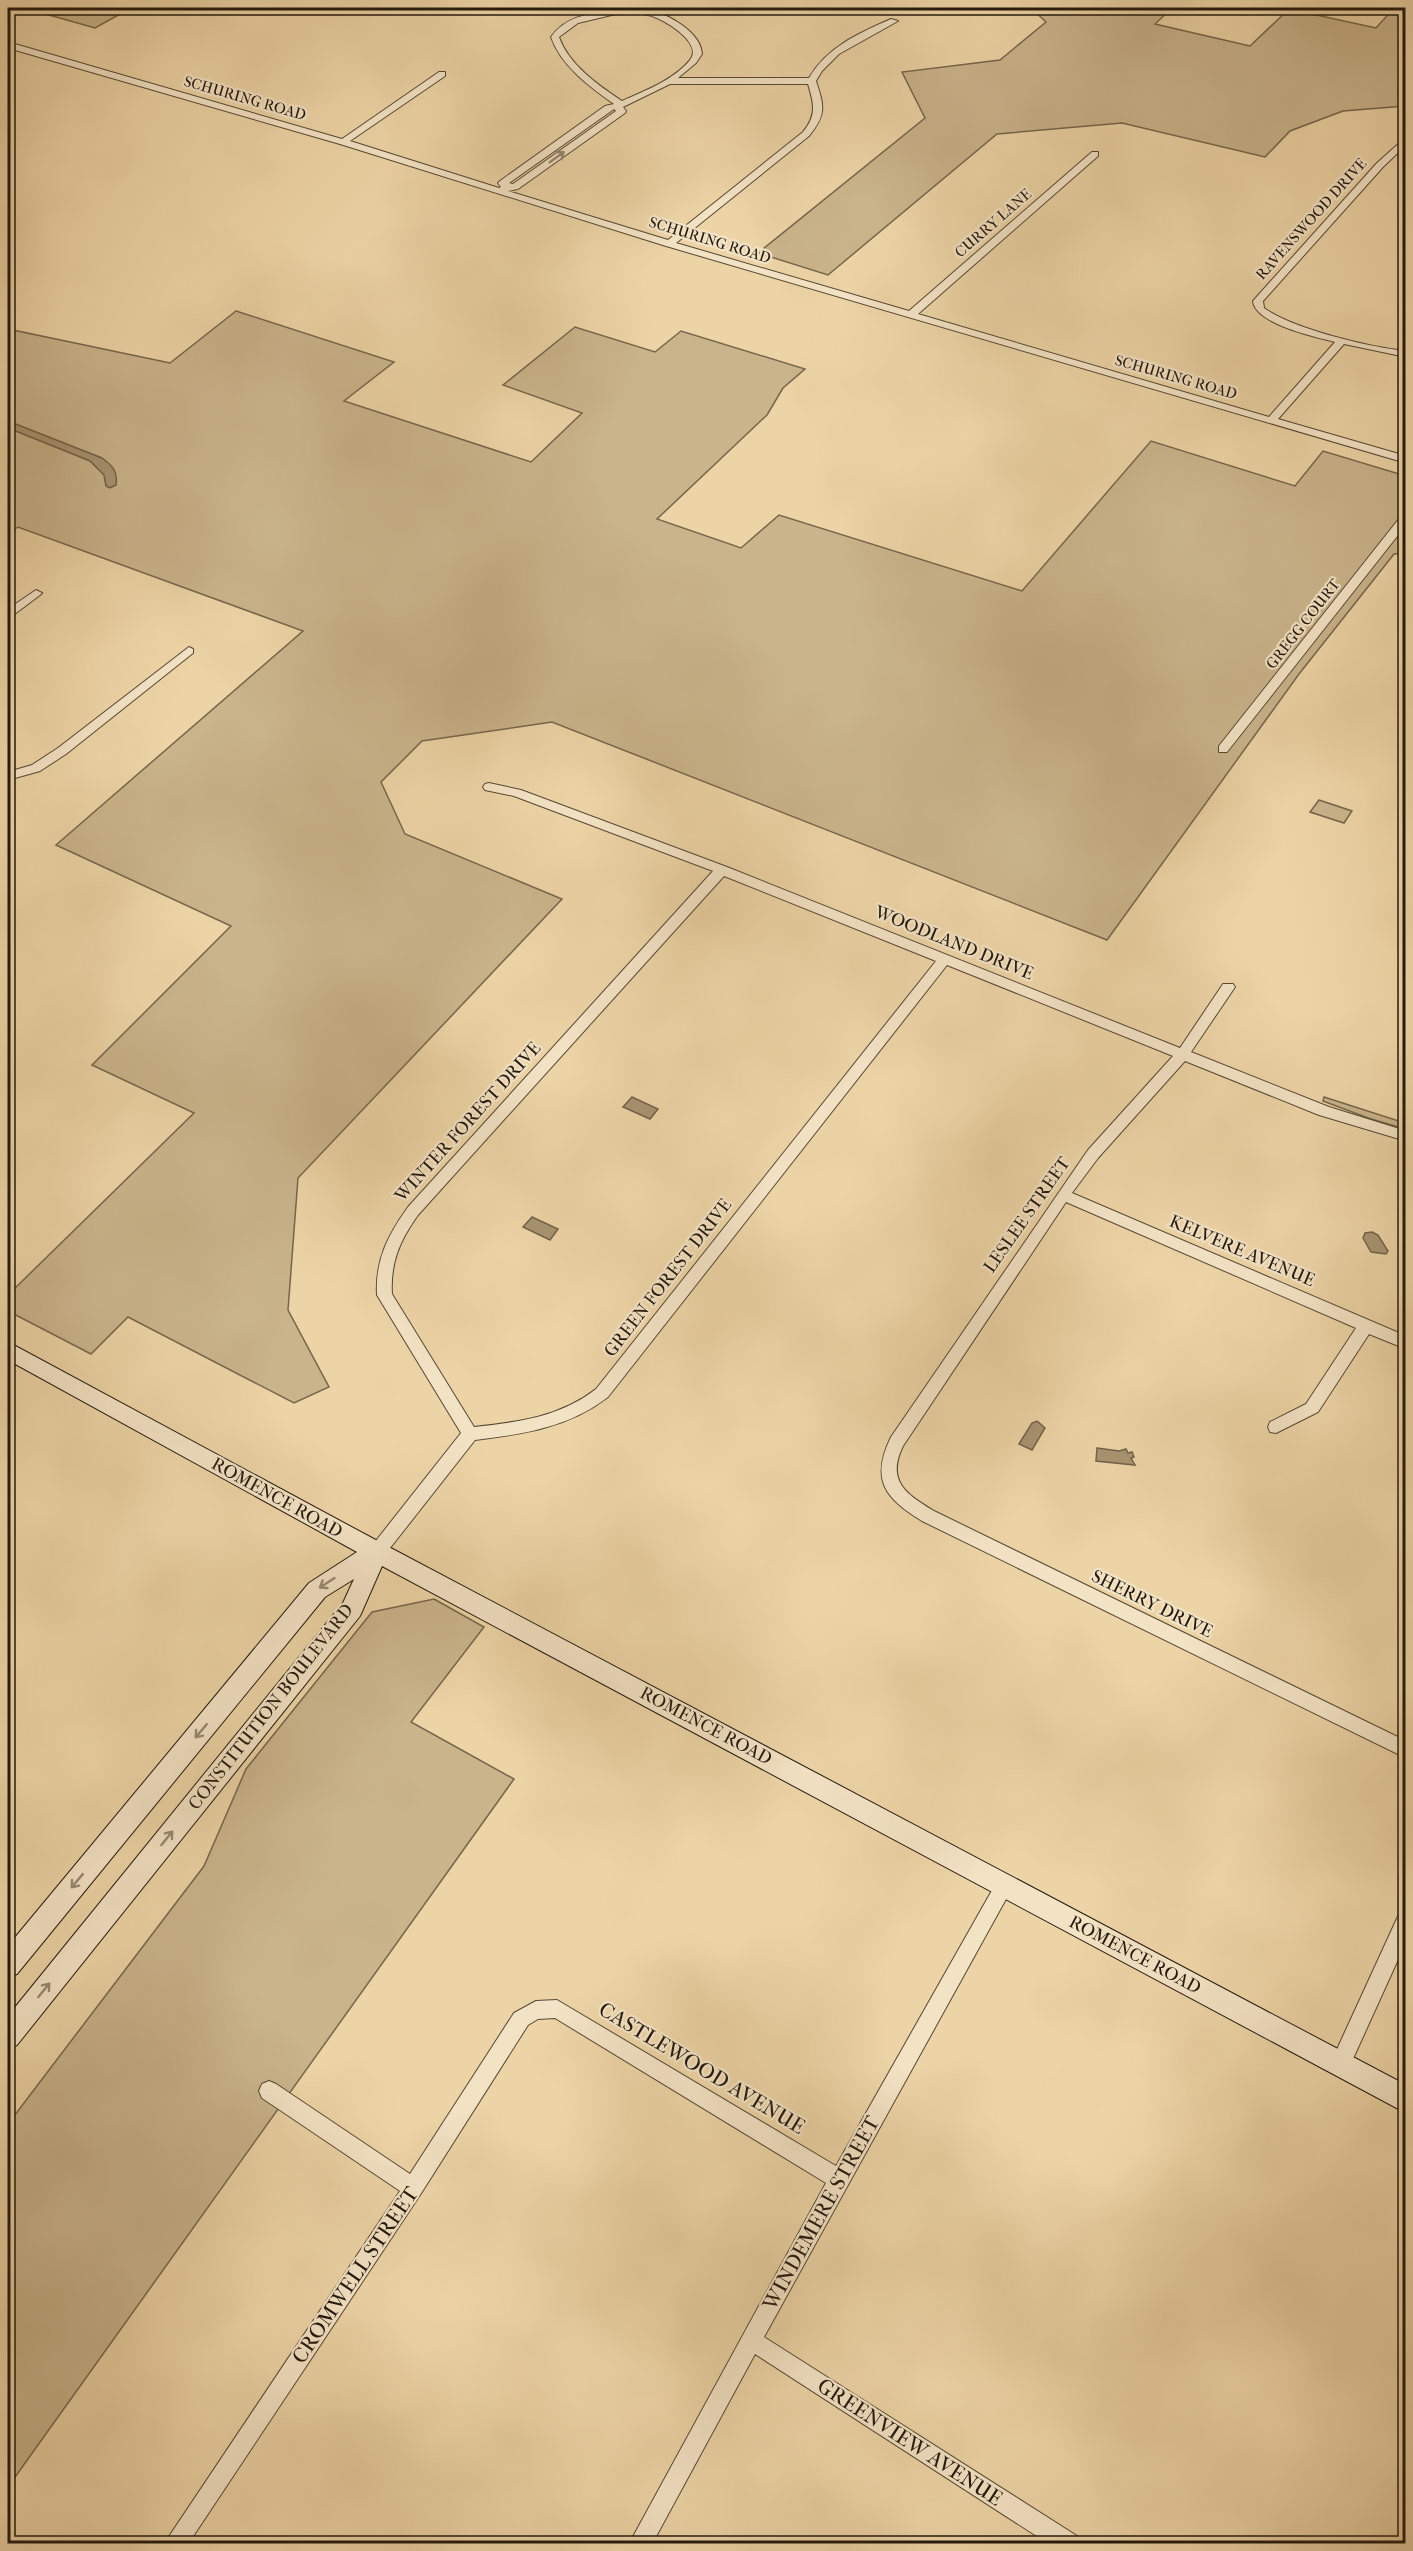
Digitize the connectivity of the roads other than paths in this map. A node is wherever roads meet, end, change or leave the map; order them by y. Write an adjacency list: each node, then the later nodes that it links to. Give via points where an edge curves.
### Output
1 (894, 21): 5 (street, via 857,37 822,65)
2 (8, 45): 8 (street, SCHURING ROAD)
3 (442, 75): 8 (street)
4 (669, 81): 5 (street); 6 (street); 6 (street, via 692,63 698,46 683,30 656,14 620,11 587,17 561,28 555,37 564,55)
5 (812, 81): 11 (street, via 820,108 815,125)
6 (619, 106): 10 (street, via 622,111 515,187)
7 (1406, 140): 13 (street, RAVENSWOOD DRIVE, via 1258,301 1259,310 1273,319)
8 (343, 142): 10 (street, SCHURING ROAD)
9 (1095, 154): 12 (street, CURRY LANE)
10 (504, 189): 11 (street, SCHURING ROAD)
11 (669, 244): 12 (street, SCHURING ROAD)
12 (911, 315): 15 (street, SCHURING ROAD)
13 (1342, 340): 14 (street); 15 (street)
14 (1406, 354)
15 (1271, 421): 16 (street, SCHURING ROAD)
16 (1406, 460)
17 (1406, 517): 21 (street, GREGG COURT)
18 (36, 593): 19 (street)
19 (8, 614)
20 (189, 651): 22 (street, via 62,751 36,768)
21 (1223, 749)
22 (8, 776)
23 (489, 787): 24 (street, WOODLAND DRIVE, via 517,793)
24 (722, 870): 25 (street, WOODLAND DRIVE); 34 (street, WINTER FOREST DRIVE, via 413,1211 392,1242 383,1272 385,1295)
25 (945, 958): 27 (street, WOODLAND DRIVE); 34 (street, GREEN FOREST DRIVE, via 602,1393 580,1411 536,1426)
26 (1228, 987): 27 (street, LESLEE STREET)
27 (1183, 1054): 28 (street, WOODLAND DRIVE, via 1324,1111); 29 (street, LESLEE STREET, via 1093,1154)
28 (1406, 1136)
29 (1063, 1195): 30 (street, KELVERE AVENUE); 35 (street, LESLEE STREET, via 897,1442 887,1462)
30 (1366, 1326): 31 (street, KELVERE AVENUE); 33 (street, via 1312,1408)
31 (1406, 1342)
32 (8, 1350): 36 (street, ROMENCE ROAD)
33 (1276, 1428)
34 (470, 1434): 36 (street)
35 (890, 1482): 37 (street, SHERRY DRIVE, via 899,1496 928,1516)
36 (376, 1552): 38 (street, ROMENCE ROAD); 40 (street, CONSTITUTION BOULEVARD, one-way to 40, via 317,1590); 42 (street, CONSTITUTION BOULEVARD, one-way to 36, via 352,1609)
37 (1406, 1750)
38 (1005, 1884): 43 (street, ROMENCE ROAD); 46 (street, WINDEMERE STREET)
39 (1406, 1920): 43 (street)
40 (8, 1965)
41 (536, 2010): 46 (street, CASTLEWOOD AVENUE, via 557,2009); 47 (street, CROMWELL STREET, via 521,2019)
42 (8, 2036)
43 (1340, 2065): 45 (street, ROMENCE ROAD)
44 (269, 2091): 47 (street)
45 (1406, 2100)
46 (839, 2179): 48 (street, WINDEMERE STREET)
47 (413, 2188): 49 (street, CROMWELL STREET)
48 (751, 2340): 50 (street, WINDEMERE STREET); 51 (street, GREENVIEW AVENUE)
49 (175, 2544)
50 (640, 2544)
51 (1069, 2544)

